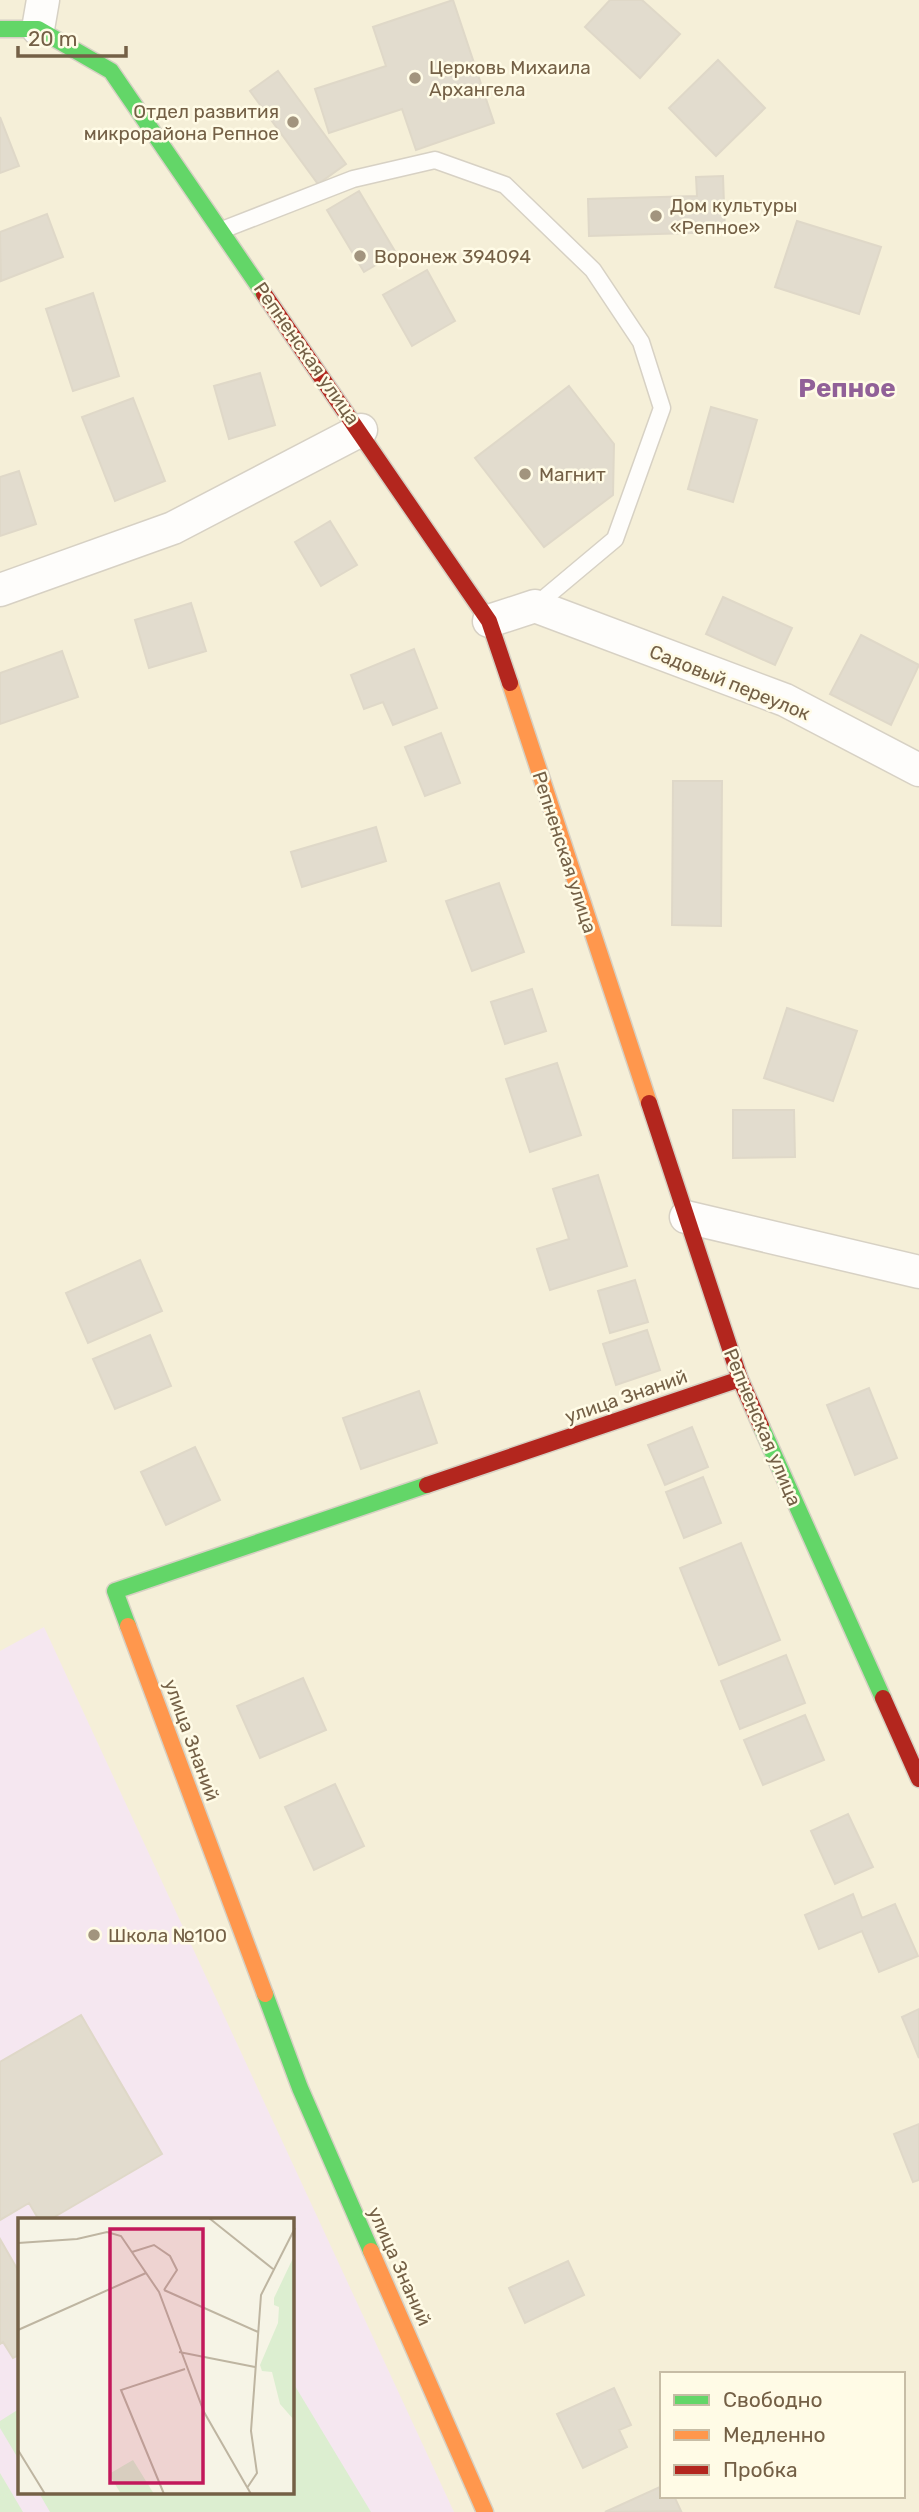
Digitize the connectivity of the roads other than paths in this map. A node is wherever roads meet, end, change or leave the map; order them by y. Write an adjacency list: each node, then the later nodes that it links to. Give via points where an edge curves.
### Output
1 (41, 15): 2 (street, Репненская улица); 3 (street, Репненская улица, via 111,71)
2 (0, 29)
3 (222, 230): 4 (street, Репненская улица); 6 (lane, via 353,179 435,160 505,185 593,270 641,342 662,408 615,539)
4 (361, 430): 5 (street, via 173,528); 7 (street, Репненская улица)
5 (0, 590)
6 (535, 606): 7 (street); 8 (street, Садовый переулок, via 785,700)
7 (489, 621): 9 (street, Репненская улица)
8 (919, 770)
9 (686, 1217): 10 (street); 11 (street, Репненская улица)
10 (919, 1272)
11 (740, 1379): 12 (street, Репненская улица); 13 (street, улица Знаний, via 115,1591 300,2088)
12 (919, 1779)
13 (485, 2512)

